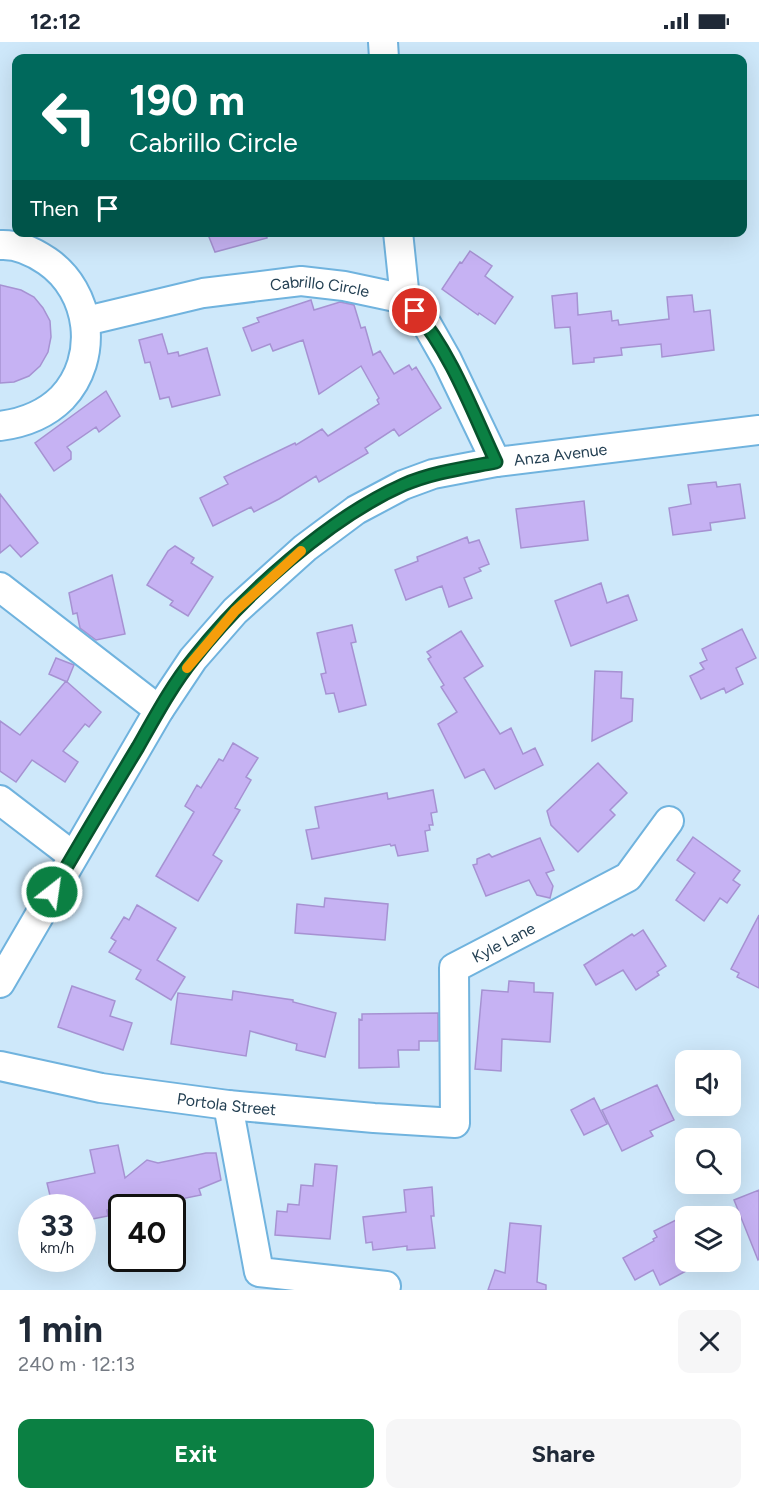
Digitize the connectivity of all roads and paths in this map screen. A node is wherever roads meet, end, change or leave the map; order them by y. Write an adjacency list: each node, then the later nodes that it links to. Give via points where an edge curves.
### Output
1 (399, 237): 3 (street)
2 (0, 244): 4 (street, via 35,253 59,269 77,293)
3 (405, 299): 4 (street, Cabrillo Circle, via 301,281 203,293); 7 (street, via 426,323 447,360)
4 (86, 321): 6 (street, via 86,348 78,375 62,398 41,414)
5 (759, 430): 7 (street, Anza Avenue)
6 (5, 431)
7 (496, 462): 9 (street, Anza Avenue, via 433,474 356,510 305,548 235,611 193,659)
8 (0, 587): 9 (street)
9 (159, 710): 12 (street, Anza Avenue)
10 (0, 800): 12 (street)
11 (669, 821): 16 (street, Kyle Lane, via 628,877 454,968)
12 (74, 856): 13 (street, Anza Avenue)
13 (0, 983)
14 (0, 1066): 15 (street, Portola Street, via 101,1088)
15 (228, 1105): 16 (street, Portola Street); 17 (street, via 259,1272)
16 (455, 1123)
17 (386, 1286)

